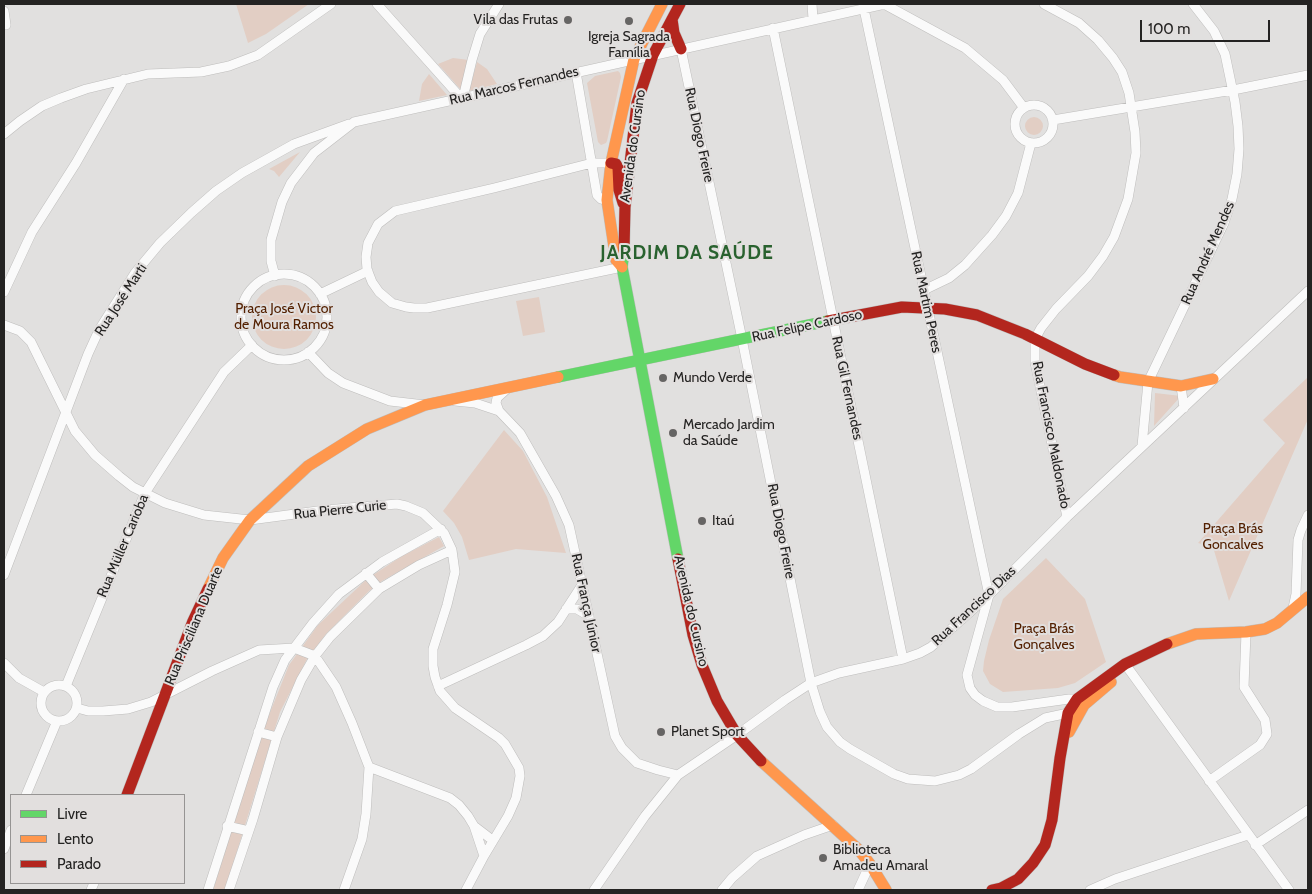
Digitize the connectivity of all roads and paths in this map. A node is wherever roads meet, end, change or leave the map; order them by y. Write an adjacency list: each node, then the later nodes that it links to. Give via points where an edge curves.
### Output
1 (331, 4): 21 (street, via 258,55 229,66 201,72 158,73)
2 (377, 4): 23 (street)
3 (499, 4): 23 (street, via 480,34)
4 (662, 4): 18 (street, Avenida do Cursino)
5 (680, 4): 12 (street, Avenida do Cursino)
6 (812, 4): 13 (street)
7 (884, 4): 10 (street, Rua Marcos Fernandes); 24 (street, via 965,48 1003,80)
8 (1044, 4): 25 (street, via 1073,19 1102,45 1122,72)
9 (1193, 4): 22 (street, Rua André Mendes, via 1220,41)
10 (866, 6): 13 (street, Rua Marcos Fernandes); 37 (street, Rua Martim Peres)
11 (4, 12): 14 (street)
12 (672, 19): 16 (street, via 675,38); 17 (street, Avenida do Cursino)
13 (812, 19): 15 (street, Rua Marcos Fernandes)
14 (6, 25)
15 (773, 28): 16 (street, Rua Marcos Fernandes); 42 (street, Rua Gil Fernandes)
16 (681, 49): 17 (street, Rua Marcos Fernandes); 44 (street, Rua Diogo Freire)
17 (653, 55): 18 (street, Rua Marcos Fernandes); 33 (street, Avenida do Cursino, via 637,103)
18 (634, 59): 19 (street, Rua Marcos Fernandes); 31 (street, Avenida do Cursino)
19 (576, 72): 23 (street, Rua Marcos Fernandes); 30 (street)
20 (1308, 75): 22 (street)
21 (124, 79): 28 (street, via 42,106); 39 (street, via 32,232)
22 (1233, 90): 25 (street); 50 (street, Rua André Mendes, via 1240,149 1232,199 1221,230)
23 (462, 98): 27 (street, Rua Marcos Fernandes)
24 (1024, 108): 26 (street, via 1031,105 1045,108); 29 (street, via 1016,116 1015,128 1021,138)
25 (1131, 108): 26 (street); 45 (street, via 1136,153 1122,218 1104,256 1056,309)
26 (1053, 120): 29 (street, via 1053,129 1048,137)
27 (354, 122): 36 (street, Rua Marcos Fernandes, via 314,154 291,183 271,240 270,261); 57 (street, Rua José Marti, via 308,138 242,173 216,191 160,243 135,274 99,330)
28 (4, 134)
29 (1031, 143): 37 (street, via 1018,194 992,236 949,278)
30 (592, 163): 31 (street); 32 (street, via 597,195); 35 (street, via 395,211 378,224 368,243)
31 (610, 163): 32 (street, Avenida do Cursino); 33 (street, via 618,168 619,190)
32 (607, 200): 34 (street, Avenida do Cursino, via 616,260)
33 (625, 207): 34 (street, Avenida do Cursino)
34 (622, 268): 35 (street, via 427,308 406,308 392,302 372,282); 48 (street, Avenida do Cursino)
35 (368, 271): 40 (street)
36 (275, 276): 40 (street, via 285,274 300,278 313,285); 46 (street, via 257,284 244,302 242,324)
37 (924, 290): 41 (street, Rua Martim Peres)
38 (1308, 291): 49 (street, Rua Francisco Dias)
39 (4, 292)
40 (320, 294): 47 (street, via 326,310 326,325 321,339)
41 (927, 307): 42 (street, Rua Felipe Cardoso, via 902,307); 45 (street, Rua Felipe Cardoso, via 977,315); 71 (street, Rua Martim Peres)
42 (833, 320): 44 (street, Rua Felipe Cardoso); 79 (street, Rua Gil Fernandes)
43 (4, 325): 57 (street, Rua Pierre Curie, via 28,338)
44 (742, 339): 48 (street, Rua Felipe Cardoso); 82 (street, Rua Diogo Freire)
45 (1035, 340): 50 (street, Rua Felipe Cardoso, via 1085,364); 63 (street, Rua Francisco Maldonado, via 1036,370)
46 (252, 345): 47 (street, via 267,356 281,360); 61 (street, Rua Müller Carioba, via 224,372)
47 (308, 352): 53 (street, Rua Felipe Cardoso, via 337,380)
48 (639, 361): 51 (street, Rua Felipe Cardoso); 94 (street, Avenida do Cursino, via 693,635 717,701)
49 (1213, 379): 52 (street, Rua Felipe Cardoso); 56 (street, Rua Francisco Dias)
50 (1148, 382): 52 (street, Rua Felipe Cardoso); 60 (street, Rua André Mendes)
51 (510, 386): 54 (street, Rua Felipe Cardoso); 58 (street, via 497,398)
52 (1181, 386): 56 (street)
53 (390, 401): 55 (street, Rua Felipe Cardoso); 59 (street)
54 (444, 401): 55 (street, Rua Felipe Cardoso); 58 (street, Rua França Júnior, via 475,403)
55 (425, 405): 59 (street, Rua Felipe Cardoso)
56 (1184, 408): 60 (street, Rua Francisco Dias)
57 (65, 411): 61 (street, Rua Pierre Curie, via 74,431 95,455); 68 (street, Rua José Marti)
58 (498, 411): 69 (street, Rua França Júnior, via 520,433 563,510)
59 (396, 416): 64 (street, Rua Prisciliana Duarte, via 367,429 308,466)
60 (1142, 446): 63 (street, Rua Francisco Dias)
61 (145, 493): 64 (street, Rua Pierre Curie, via 184,510); 83 (street, Rua Müller Carioba)
62 (1308, 515): 73 (street, via 1298,540)
63 (1067, 517): 71 (street, Rua Francisco Dias)
64 (250, 520): 65 (street, Rua Pierre Curie, via 397,504 422,512); 86 (street, Rua Prisciliana Duarte, via 219,566)
65 (441, 529): 66 (street, Rua Pierre Curie); 67 (street)
66 (452, 550): 70 (street, via 419,565); 84 (street, Rua Pierre Curie, via 453,583 433,649)
67 (366, 573): 70 (street); 77 (street, via 340,594)
68 (4, 575)
69 (582, 585): 74 (street); 75 (street, Rua França Júnior)
70 (380, 589): 78 (street)
71 (989, 595): 79 (street, Rua Francisco Dias, via 931,646); 87 (street, via 967,675 970,688 983,701 997,707)
72 (1308, 596): 73 (street)
73 (1294, 608): 76 (street, via 1277,623)
74 (566, 609): 75 (street, via 577,609); 84 (street, via 558,622 539,638)
75 (589, 616): 98 (street, Rua França Júnior, via 615,736 637,763)
76 (1246, 632): 81 (street, via 1196,634 1178,639); 99 (street, via 1244,687 1266,720 1267,734 1260,745)
77 (294, 648): 78 (street); 86 (street, via 259,650); 93 (street, via 273,687)
78 (315, 656): 95 (street); 97 (street, via 336,688)
79 (903, 659): 82 (street, Rua Francisco Dias, via 839,673)
80 (4, 663): 85 (street, via 19,678)
81 (1128, 664): 88 (street); 99 (street)
82 (812, 683): 92 (street, Rua Diogo Freire, via 827,727 840,742 894,774 908,778 935,781 959,775); 94 (street, Rua Francisco Dias)
83 (66, 686): 85 (street, via 54,685); 89 (street, via 74,692)
84 (438, 686): 109 (street, Rua Pierre Curie, via 455,708 499,738 518,768 520,776 516,798)
85 (44, 692): 91 (street, via 42,708 47,716)
86 (165, 695): 89 (street, via 128,709 96,711); 101 (street, Rua Prisciliana Duarte)
87 (1039, 704): 88 (street, via 1069,699); 92 (street, via 1043,714)
88 (1081, 704): 90 (street); 96 (street)
89 (77, 708): 91 (street, via 67,719)
90 (1068, 714): 92 (street, Rua Diogo Freire, via 1051,716); 96 (street)
91 (57, 721): 100 (street)
92 (1039, 722)
93 (258, 732): 95 (street); 104 (street)
94 (737, 735): 98 (street, Rua Francisco Dias); 103 (street, Avenida do Cursino, via 766,766)
95 (276, 737): 106 (street)
96 (1064, 743): 122 (street, via 1045,845 1018,879)
97 (369, 767): 105 (street, via 450,798); 116 (street, via 362,839)
98 (678, 775): 118 (street, Rua Francisco Dias)
99 (1209, 781): 108 (street)
100 (26, 794)
101 (127, 794)
102 (1308, 810): 110 (street)
103 (834, 825): 113 (street, Avenida do Cursino); 119 (street, via 756,856)
104 (227, 826): 106 (street); 114 (street)
105 (474, 826): 109 (street); 112 (street)
106 (248, 831): 115 (street)
107 (10, 833): 111 (street)
108 (1248, 835): 110 (street); 123 (street)
109 (494, 839): 112 (street, Rua Pierre Curie)
110 (1255, 846): 124 (street)
111 (4, 848)
112 (484, 856): 117 (street, Rua Pierre Curie)
113 (870, 864): 120 (street); 121 (street, Avenida do Cursino)
114 (208, 890)
115 (229, 890)
116 (344, 890)
117 (466, 890)
118 (594, 890)
119 (722, 890)
120 (858, 890)
121 (886, 890)
122 (996, 890)
123 (1090, 890)
124 (1289, 890)

